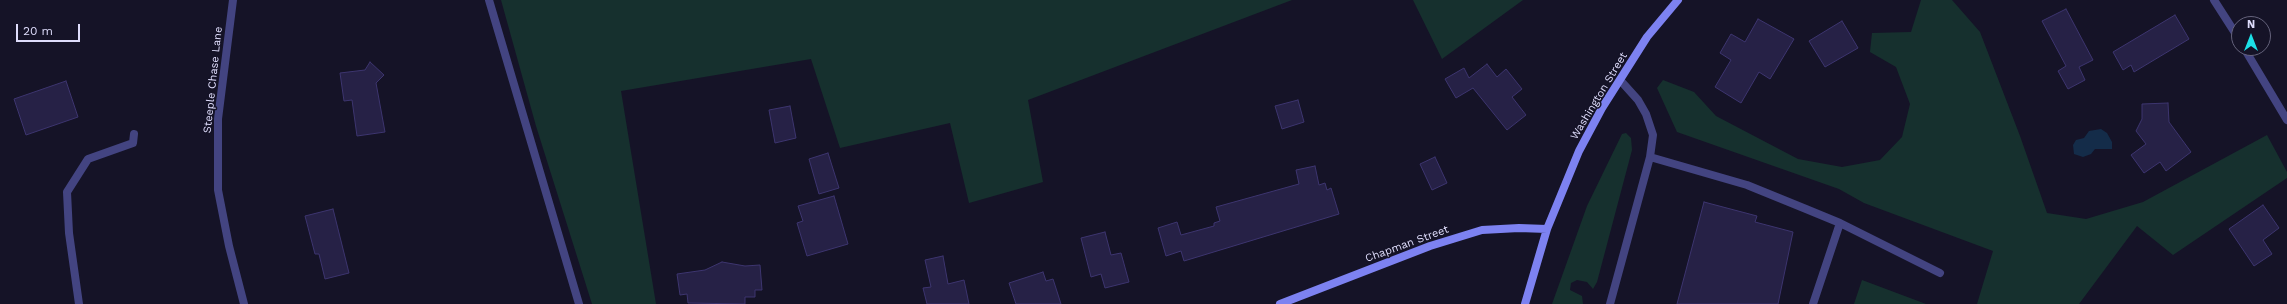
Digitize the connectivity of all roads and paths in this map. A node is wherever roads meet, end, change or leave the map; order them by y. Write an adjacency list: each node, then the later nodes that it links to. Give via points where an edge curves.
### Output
1 (233, 0): 15 (street, Steeple Chase Lane, via 218,119 218,190)
2 (488, 0): 16 (street)
3 (1678, 0): 7 (main road, Washington Street, via 1647,37)
4 (2214, 0): 5 (street)
5 (2231, 27)
6 (2249, 56): 8 (street)
7 (1620, 80): 10 (street, via 1638,100 1646,114 1653,135); 12 (main road, Washington Street, via 1579,151)
8 (2287, 120)
9 (134, 134): 14 (street, via 133,143 88,159 67,192 69,233)
10 (1650, 157): 11 (street, via 1747,186); 19 (street)
11 (1840, 223): 13 (street); 20 (street)
12 (1547, 229): 17 (main road, Chapman Street, via 1482,230 1430,246); 18 (main road, Washington Street)
13 (1940, 273)
14 (79, 304)
15 (244, 304)
16 (579, 304)
17 (1280, 304)
18 (1525, 304)
19 (1610, 304)
20 (1813, 304)

